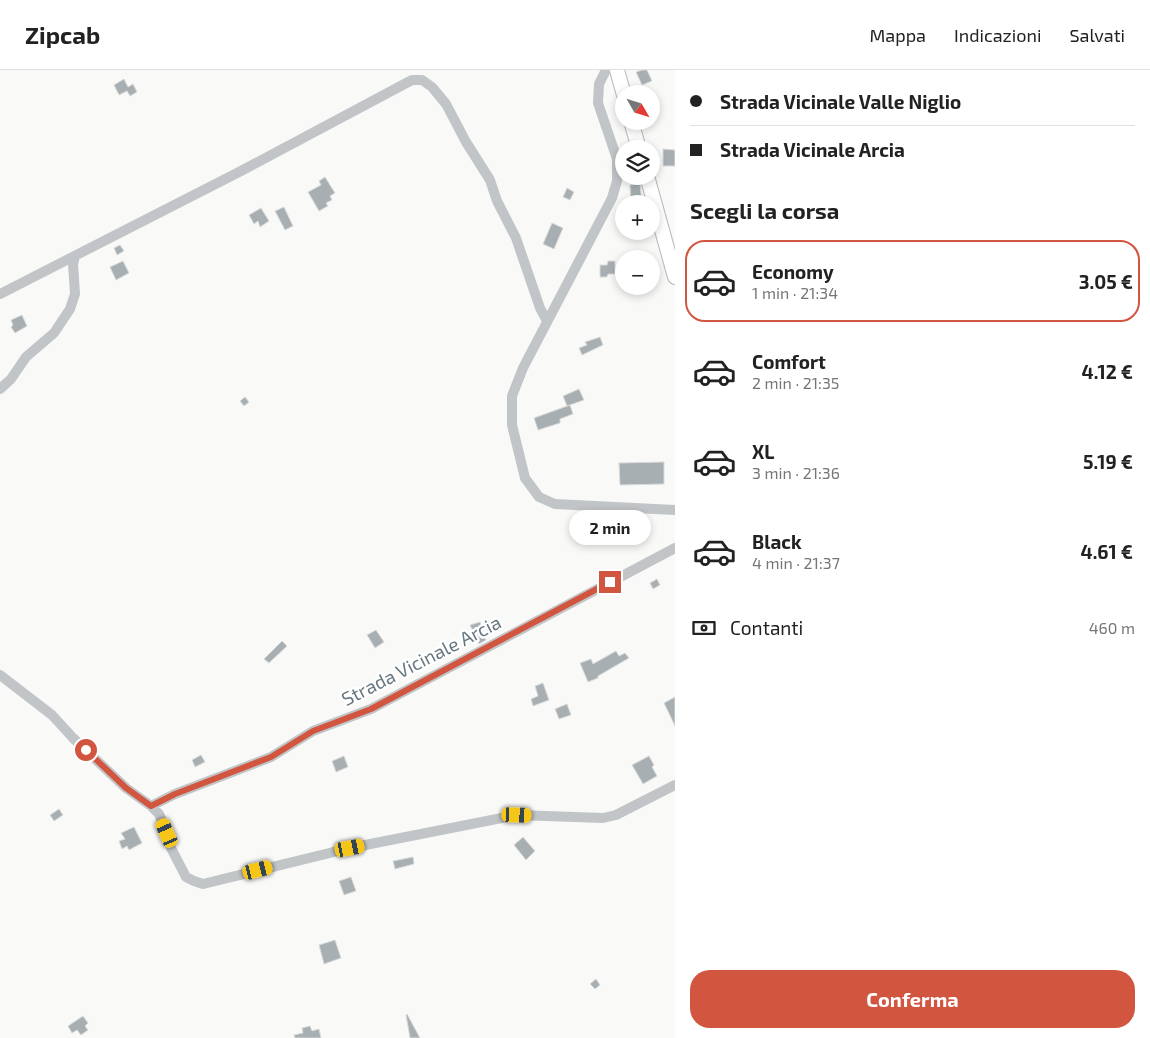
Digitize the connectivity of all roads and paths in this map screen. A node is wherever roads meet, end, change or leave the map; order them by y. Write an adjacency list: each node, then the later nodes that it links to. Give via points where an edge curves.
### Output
1 (606, 70): 8 (street, via 599,84 598,103 618,159 617,181 612,198)
2 (617, 70): 3 (main road)
3 (621, 85)
4 (649, 185): 6 (main road)
5 (75, 256): 7 (street); 8 (street, via 412,80 422,80 432,86 446,104 490,180); 9 (street, via 75,294 70,309 54,332 26,357 11,379)
6 (675, 277)
7 (0, 294)
8 (548, 321): 10 (street, via 512,396 512,425 525,478 539,497 555,504)
9 (0, 388)
10 (675, 510)
11 (675, 548): 14 (street, Strada Vicinale Arcia, via 371,709 313,731 271,757)
12 (0, 675): 14 (street, via 52,715 126,788)
13 (675, 785): 14 (street, via 603,818 517,815 350,848 203,884 186,877 159,814)
14 (151, 806)

